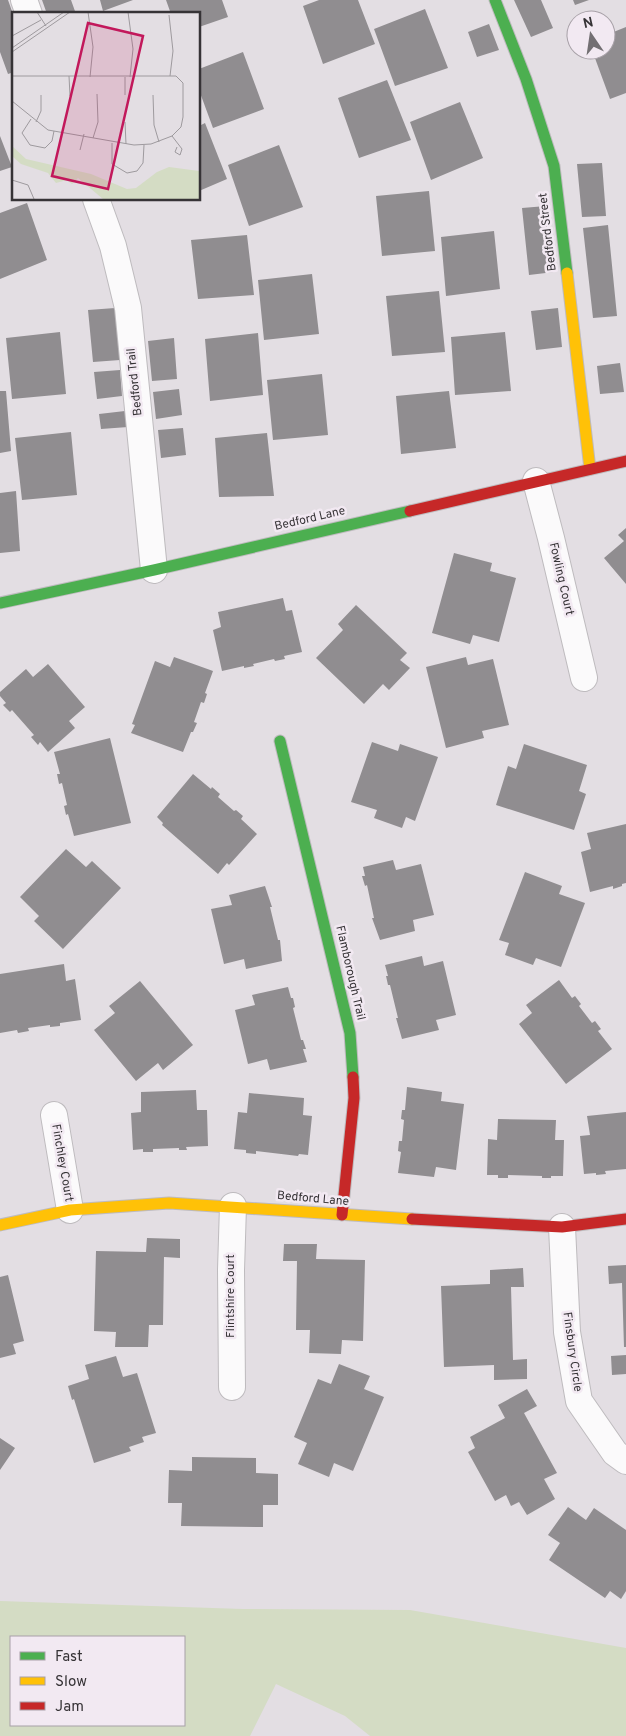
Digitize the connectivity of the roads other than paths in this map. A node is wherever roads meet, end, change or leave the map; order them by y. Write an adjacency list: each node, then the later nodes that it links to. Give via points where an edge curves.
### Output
1 (24, 0): 3 (street)
2 (495, 0): 6 (street, Bedford Street, via 526,79 554,166)
3 (28, 12)
4 (96, 200): 8 (street, Bedford Trail, via 113,246 128,308)
5 (626, 460): 6 (street, Bedford Lane)
6 (590, 469): 7 (street, Bedford Lane)
7 (536, 480): 8 (street, Bedford Lane); 10 (street, Fowling Court)
8 (154, 570): 9 (street, Bedford Lane)
9 (0, 603)
10 (584, 678)
11 (280, 741): 15 (street, Flamborough Trail, via 350,1033 354,1098)
12 (54, 1115): 14 (street, Finchley Court)
13 (233, 1206): 14 (street, Bedford Lane, via 169,1203); 15 (street, Bedford Lane); 19 (street, Flintshire Court)
14 (70, 1210): 17 (street, Bedford Lane)
15 (342, 1216): 18 (street, Bedford Lane)
16 (626, 1219): 18 (street, Bedford Lane)
17 (0, 1225)
18 (562, 1227): 20 (street, Finsbury Circle, via 567,1332 579,1401 615,1453)
19 (232, 1387)
20 (626, 1461)

